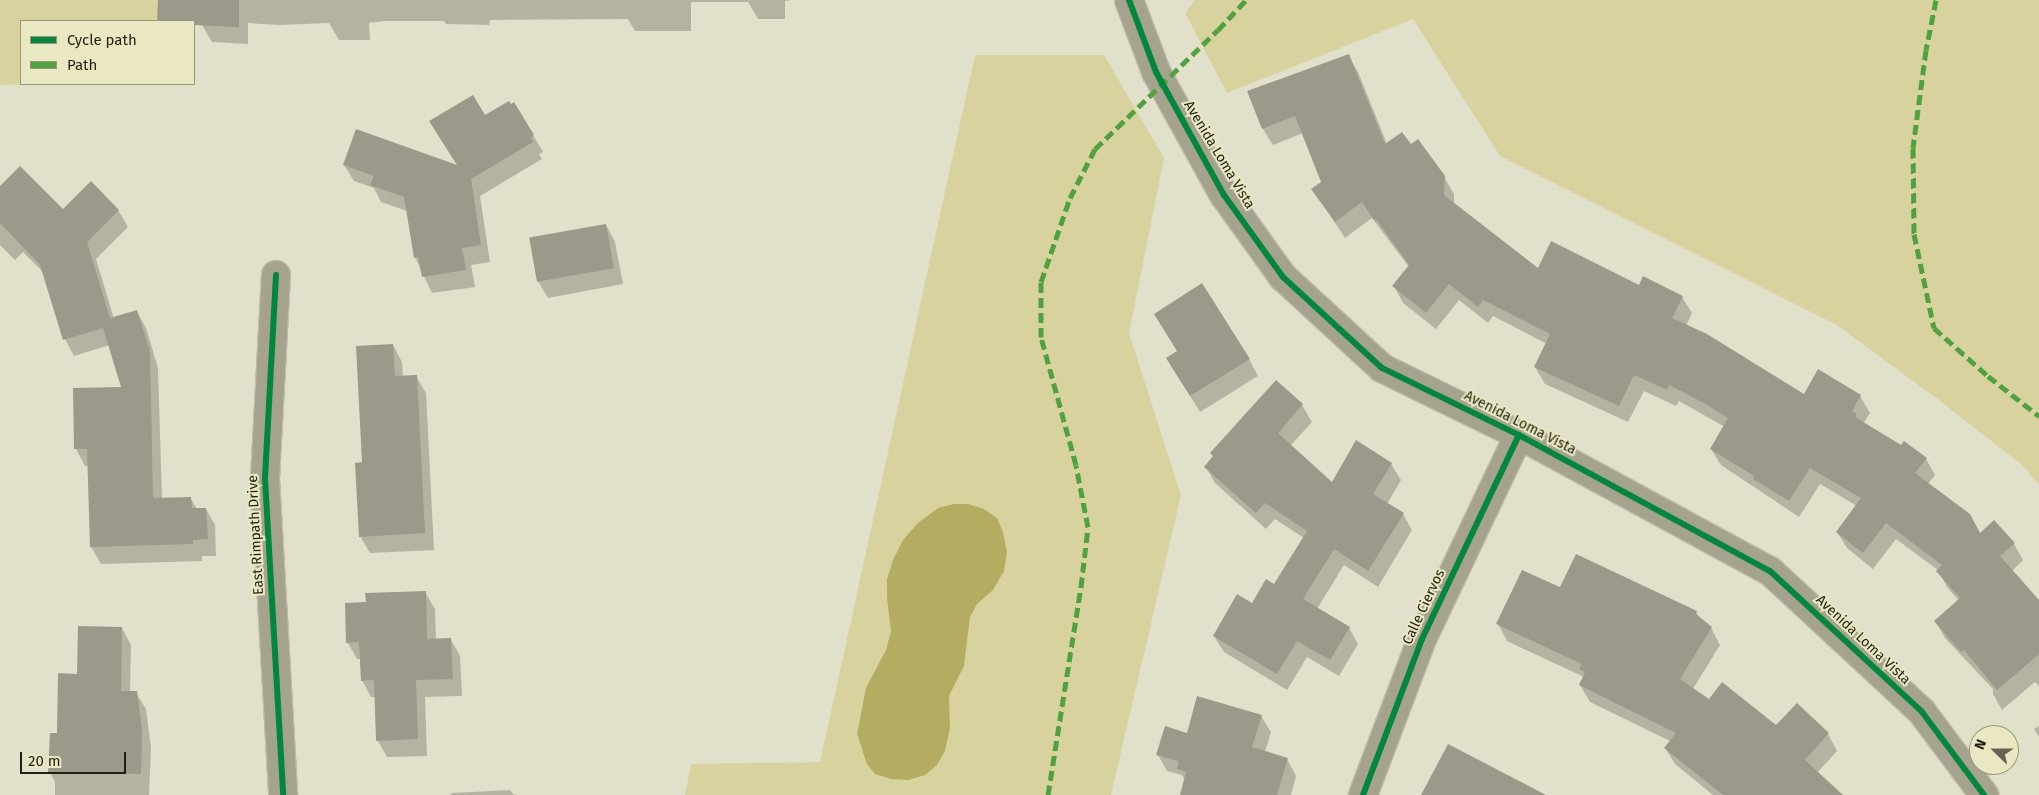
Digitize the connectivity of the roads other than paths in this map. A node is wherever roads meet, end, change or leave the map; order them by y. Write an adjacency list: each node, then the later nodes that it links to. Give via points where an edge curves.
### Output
1 (1129, 0): 3 (street, Avenida Loma Vista, via 1156,72 1224,195 1283,277 1382,368)
2 (276, 275): 4 (street, East Rimpath Drive, via 264,479)
3 (1519, 435): 5 (street, Calle Ciervos, via 1422,639); 6 (street, Avenida Loma Vista, via 1770,571 1922,712)
4 (283, 795)
5 (1363, 795)
6 (1984, 795)

